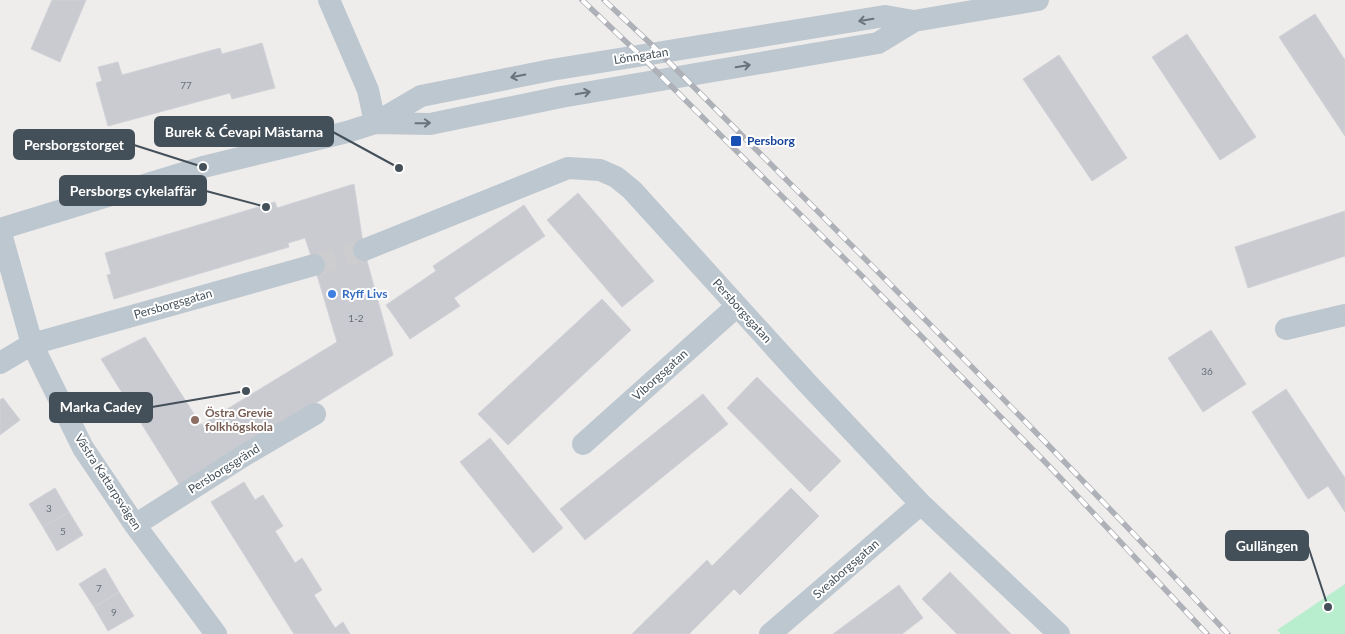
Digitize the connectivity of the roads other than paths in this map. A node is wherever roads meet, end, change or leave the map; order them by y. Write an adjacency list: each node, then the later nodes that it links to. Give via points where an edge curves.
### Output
1 (329, 0): 3 (street, via 368,90)
2 (1038, 0): 3 (street, via 914,21 878,44 561,97 430,124)
3 (374, 123): 4 (street, via 203,167)
4 (0, 229): 10 (street, Västra Kattarpsvägen)
5 (364, 250): 7 (street, Persborgsgatan, via 568,168 600,170 616,177 632,190)
6 (314, 265): 10 (street, Persborgsgatan)
7 (737, 306): 13 (street, Viborgsgatan); 14 (street, Persborgsgatan)
8 (1345, 315): 9 (street)
9 (1286, 329)
10 (32, 344): 11 (street, Persborgsgatan); 15 (street, Västra Kattarpsvägen, via 82,448)
11 (0, 363)
12 (315, 414): 15 (street, Persborgsgränd)
13 (583, 444)
14 (921, 504): 17 (street, Sveaborgsgatan); 18 (street, Persborgsgatan)
15 (135, 525): 16 (street, Västra Kattarpsvägen)
16 (216, 634)
17 (770, 634)
18 (1059, 634)

